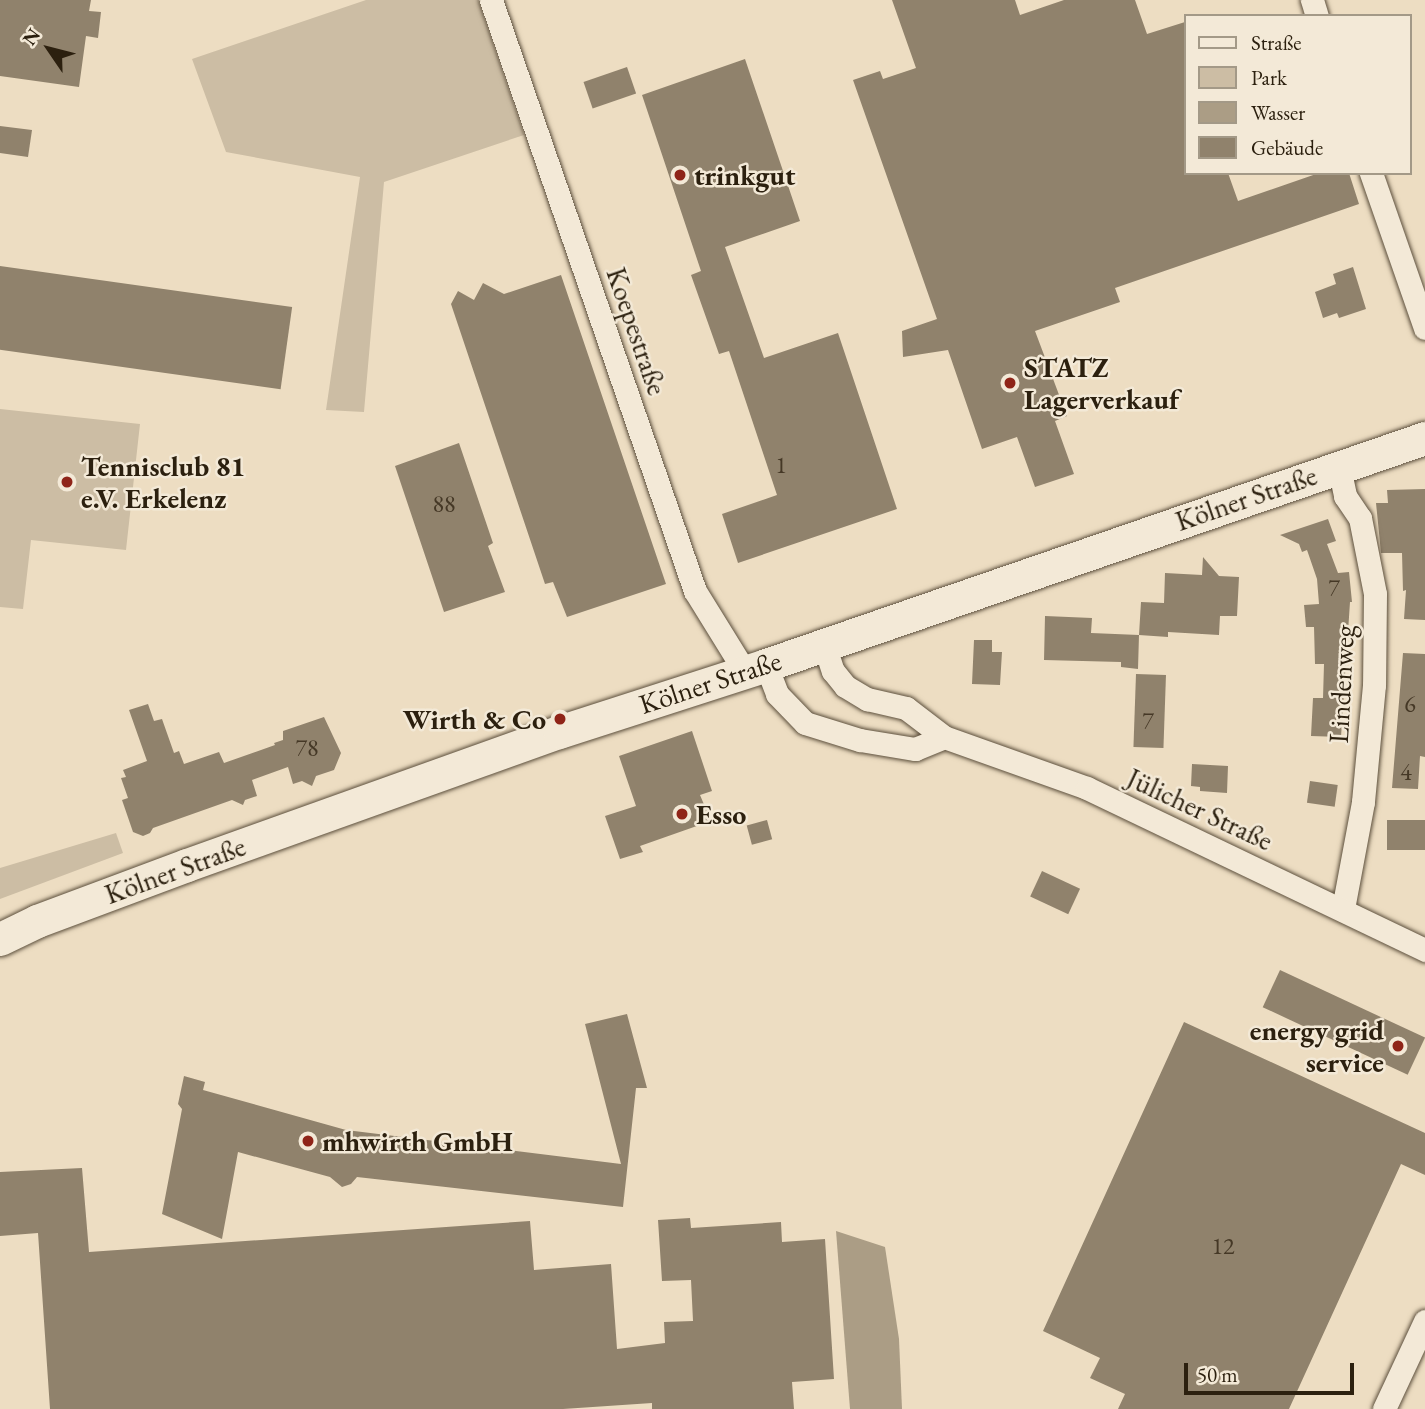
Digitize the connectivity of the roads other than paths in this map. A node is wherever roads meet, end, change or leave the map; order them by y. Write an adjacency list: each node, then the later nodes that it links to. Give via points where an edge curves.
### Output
1 (491, 0): 7 (street, Koepestraße, via 695,591)
2 (1372, 175): 3 (street)
3 (1425, 328)
4 (1425, 438): 5 (main road, Kölner Straße)
5 (1339, 467): 6 (main road, Kölner Straße); 9 (street, Lindenweg, via 1346,496 1360,518 1375,594 1374,685 1363,802)
6 (824, 644): 7 (main road, Kölner Straße); 8 (street, Jülicher Straße, via 833,671 845,686 867,699 906,708)
7 (755, 669): 8 (street, via 805,723 860,740 915,749); 10 (main road, Kölner Straße, via 443,773 37,921)
8 (944, 737): 9 (street, Jülicher Straße, via 1087,788)
9 (1343, 909): 11 (street, Jülicher Straße)
10 (0, 939)
11 (1425, 950)
12 (1425, 1321): 13 (street)
13 (1384, 1409)

